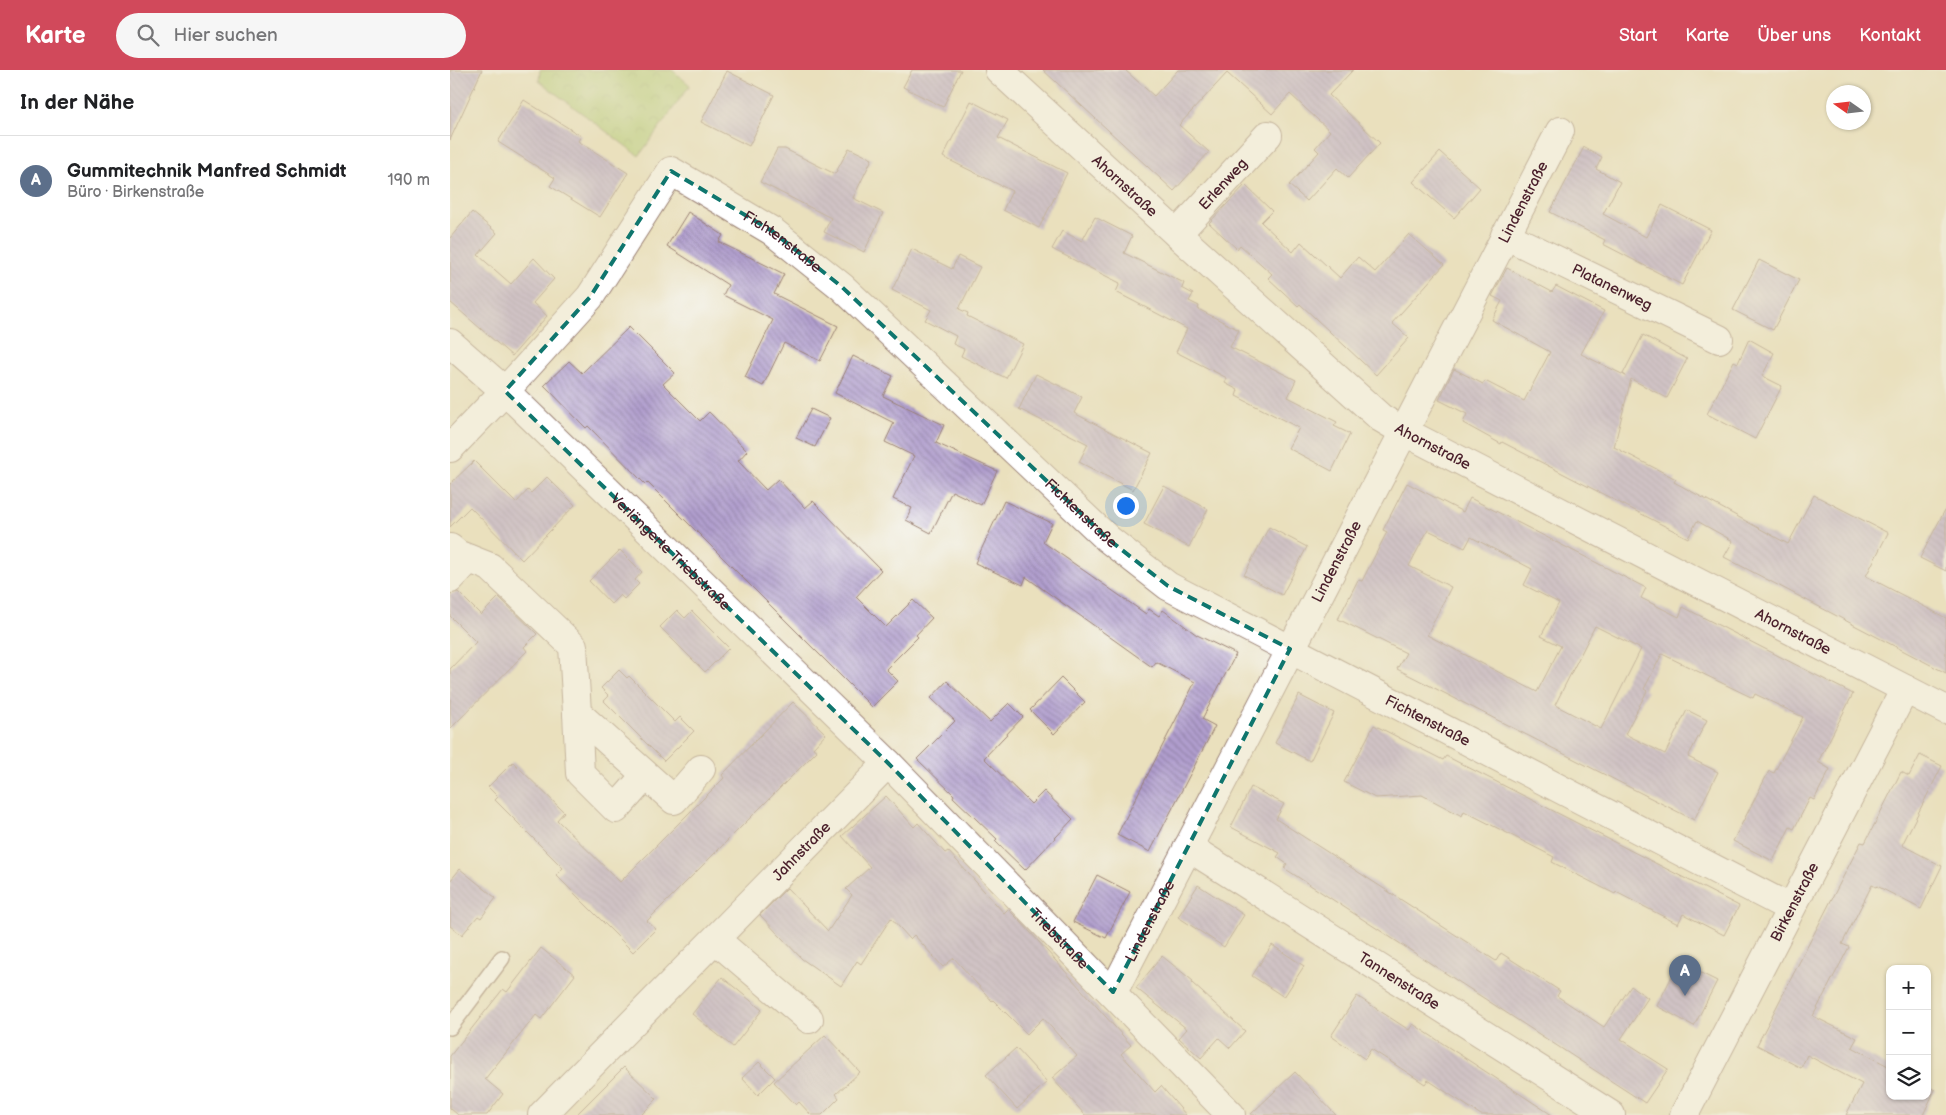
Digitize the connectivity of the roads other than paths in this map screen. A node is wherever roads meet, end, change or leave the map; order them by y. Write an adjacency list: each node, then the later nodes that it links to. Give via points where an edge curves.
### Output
1 (1004, 72): 4 (street, Ahornstraße)
2 (1560, 130): 5 (street, Lindenstraße)
3 (1268, 135): 4 (street, Erlenweg)
4 (1177, 234): 9 (street, Ahornstraße, via 1380,418)
5 (1505, 235): 6 (street, Platanenweg); 9 (street, Lindenstraße)
6 (1719, 339)
7 (450, 343): 8 (street, Verlängerte Triebstraße)
8 (505, 391): 10 (street); 13 (street, Fichtenstraße, via 590,297 671,171 772,231 842,287 1108,539 1168,586); 17 (street, Verlängerte Triebstraße)
9 (1403, 431): 13 (street, Lindenstraße); 14 (street, Ahornstraße)
10 (450, 448)
11 (460, 553): 12 (street); 16 (street, via 490,568 573,646)
12 (450, 579)
13 (1290, 649): 20 (street, Lindenstraße); 21 (street, Fichtenstraße)
14 (1905, 689): 15 (street, Ahornstraße); 21 (street, Birkenstraße)
15 (1946, 710)
16 (577, 713): 19 (street); 19 (street, via 580,773 616,809)
17 (888, 763): 22 (street, Jahnstraße); 24 (street, Triebstraße)
18 (701, 769): 19 (street, via 674,800)
19 (646, 776)
20 (1188, 847): 24 (street, Lindenstraße); 29 (street, Tannenstraße)
21 (1790, 908): 30 (street, Birkenstraße)
22 (716, 940): 25 (street); 27 (street, Jahnstraße)
23 (502, 958): 26 (lane)
24 (1113, 992): 28 (street, Triebstraße)
25 (809, 1019)
26 (450, 1027)
27 (542, 1115)
28 (1231, 1115)
29 (1611, 1115)
30 (1684, 1115)

